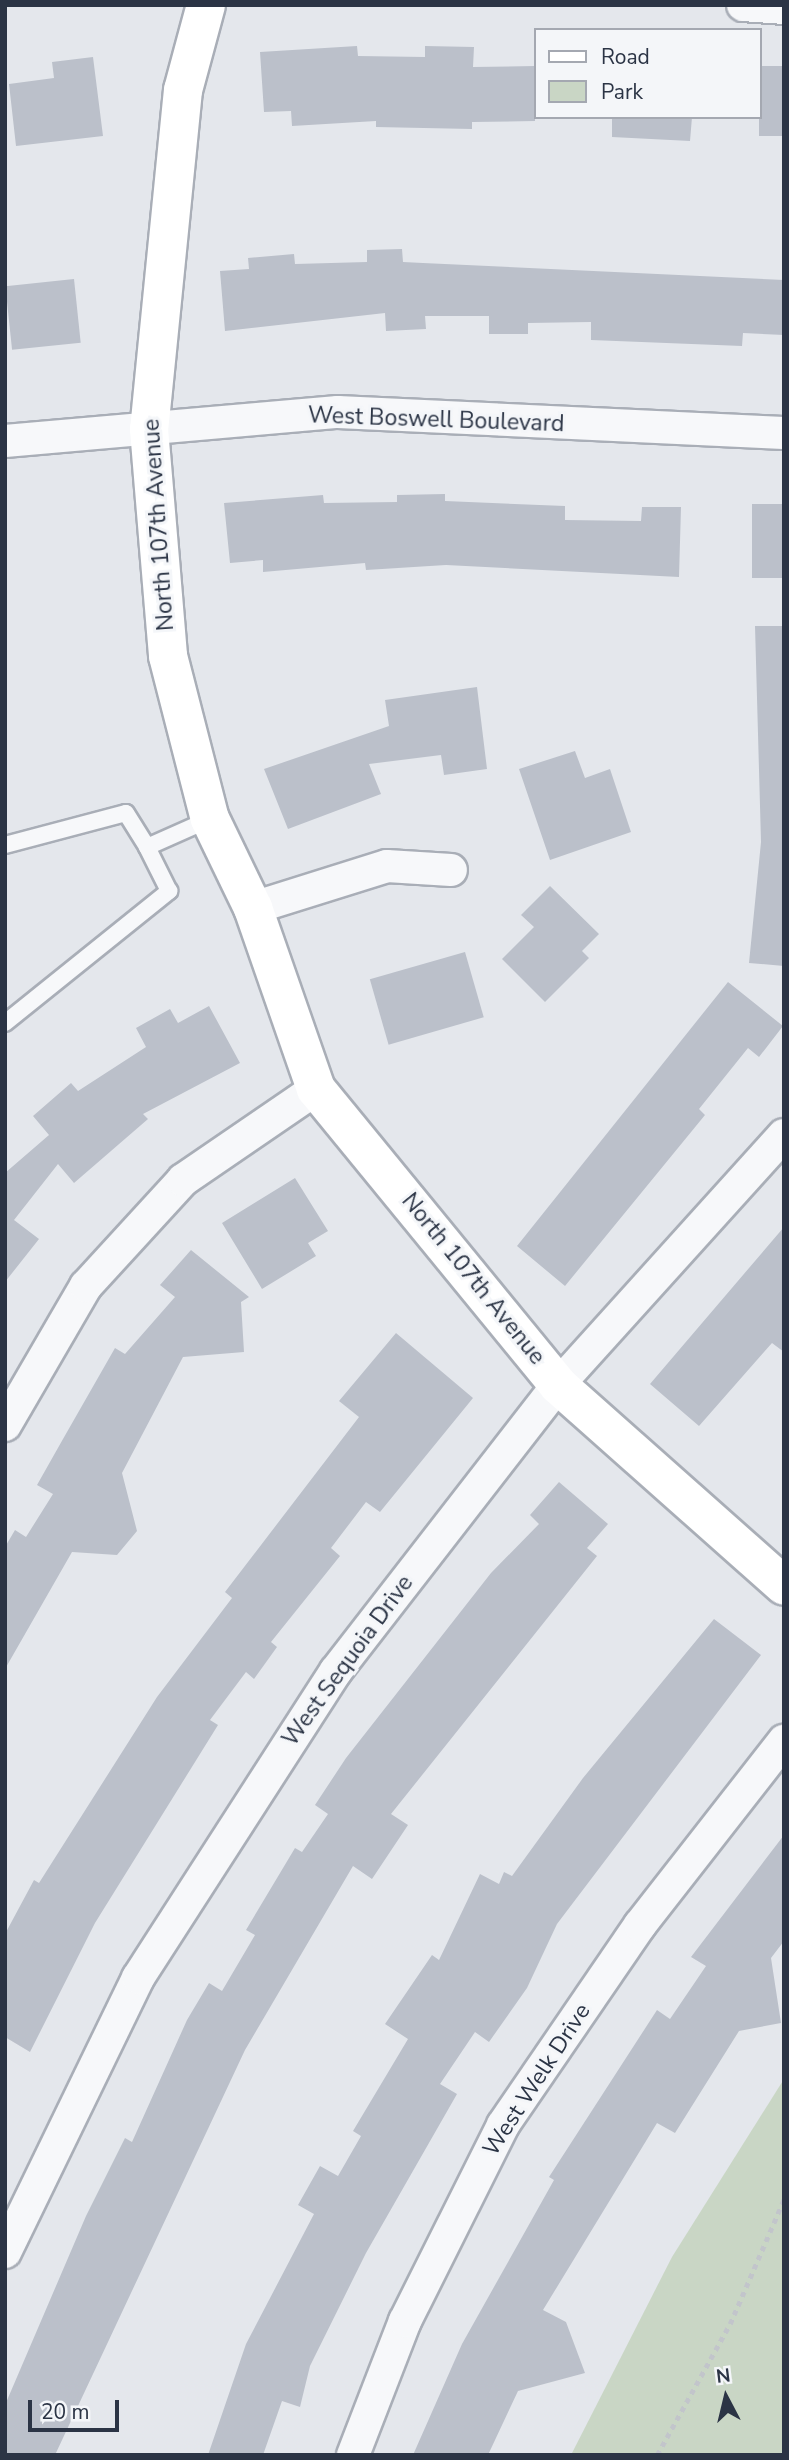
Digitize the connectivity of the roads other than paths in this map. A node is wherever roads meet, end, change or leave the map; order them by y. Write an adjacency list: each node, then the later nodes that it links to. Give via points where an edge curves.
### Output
1 (206, 5): 4 (street, North 107th Avenue, via 183,90)
2 (743, 5): 3 (street)
3 (784, 8)
4 (149, 429): 5 (street, West Boswell Boulevard, via 338,412); 6 (street, West Boswell Boulevard); 7 (street, North 107th Avenue, via 168,656)
5 (784, 433)
6 (5, 441)
7 (210, 819): 9 (lane); 11 (street, North 107th Avenue)
8 (5, 845): 9 (lane, via 126,813)
9 (147, 847): 12 (lane, via 169,891)
10 (452, 870): 11 (street, via 387,866)
11 (253, 908): 13 (street, North 107th Avenue)
12 (5, 1023)
13 (316, 1088): 15 (street, North 107th Avenue); 16 (street, via 174,1190 86,1286)
14 (784, 1135): 15 (street, West Sequoia Drive)
15 (558, 1385): 17 (street, North 107th Avenue); 19 (street, West Sequoia Drive, via 336,1671 196,1881 138,1978)
16 (5, 1425)
17 (784, 1586)
18 (784, 1741): 20 (street, West Welk Drive, via 640,1925 503,2125 404,2321)
19 (5, 2252)
20 (353, 2455)

